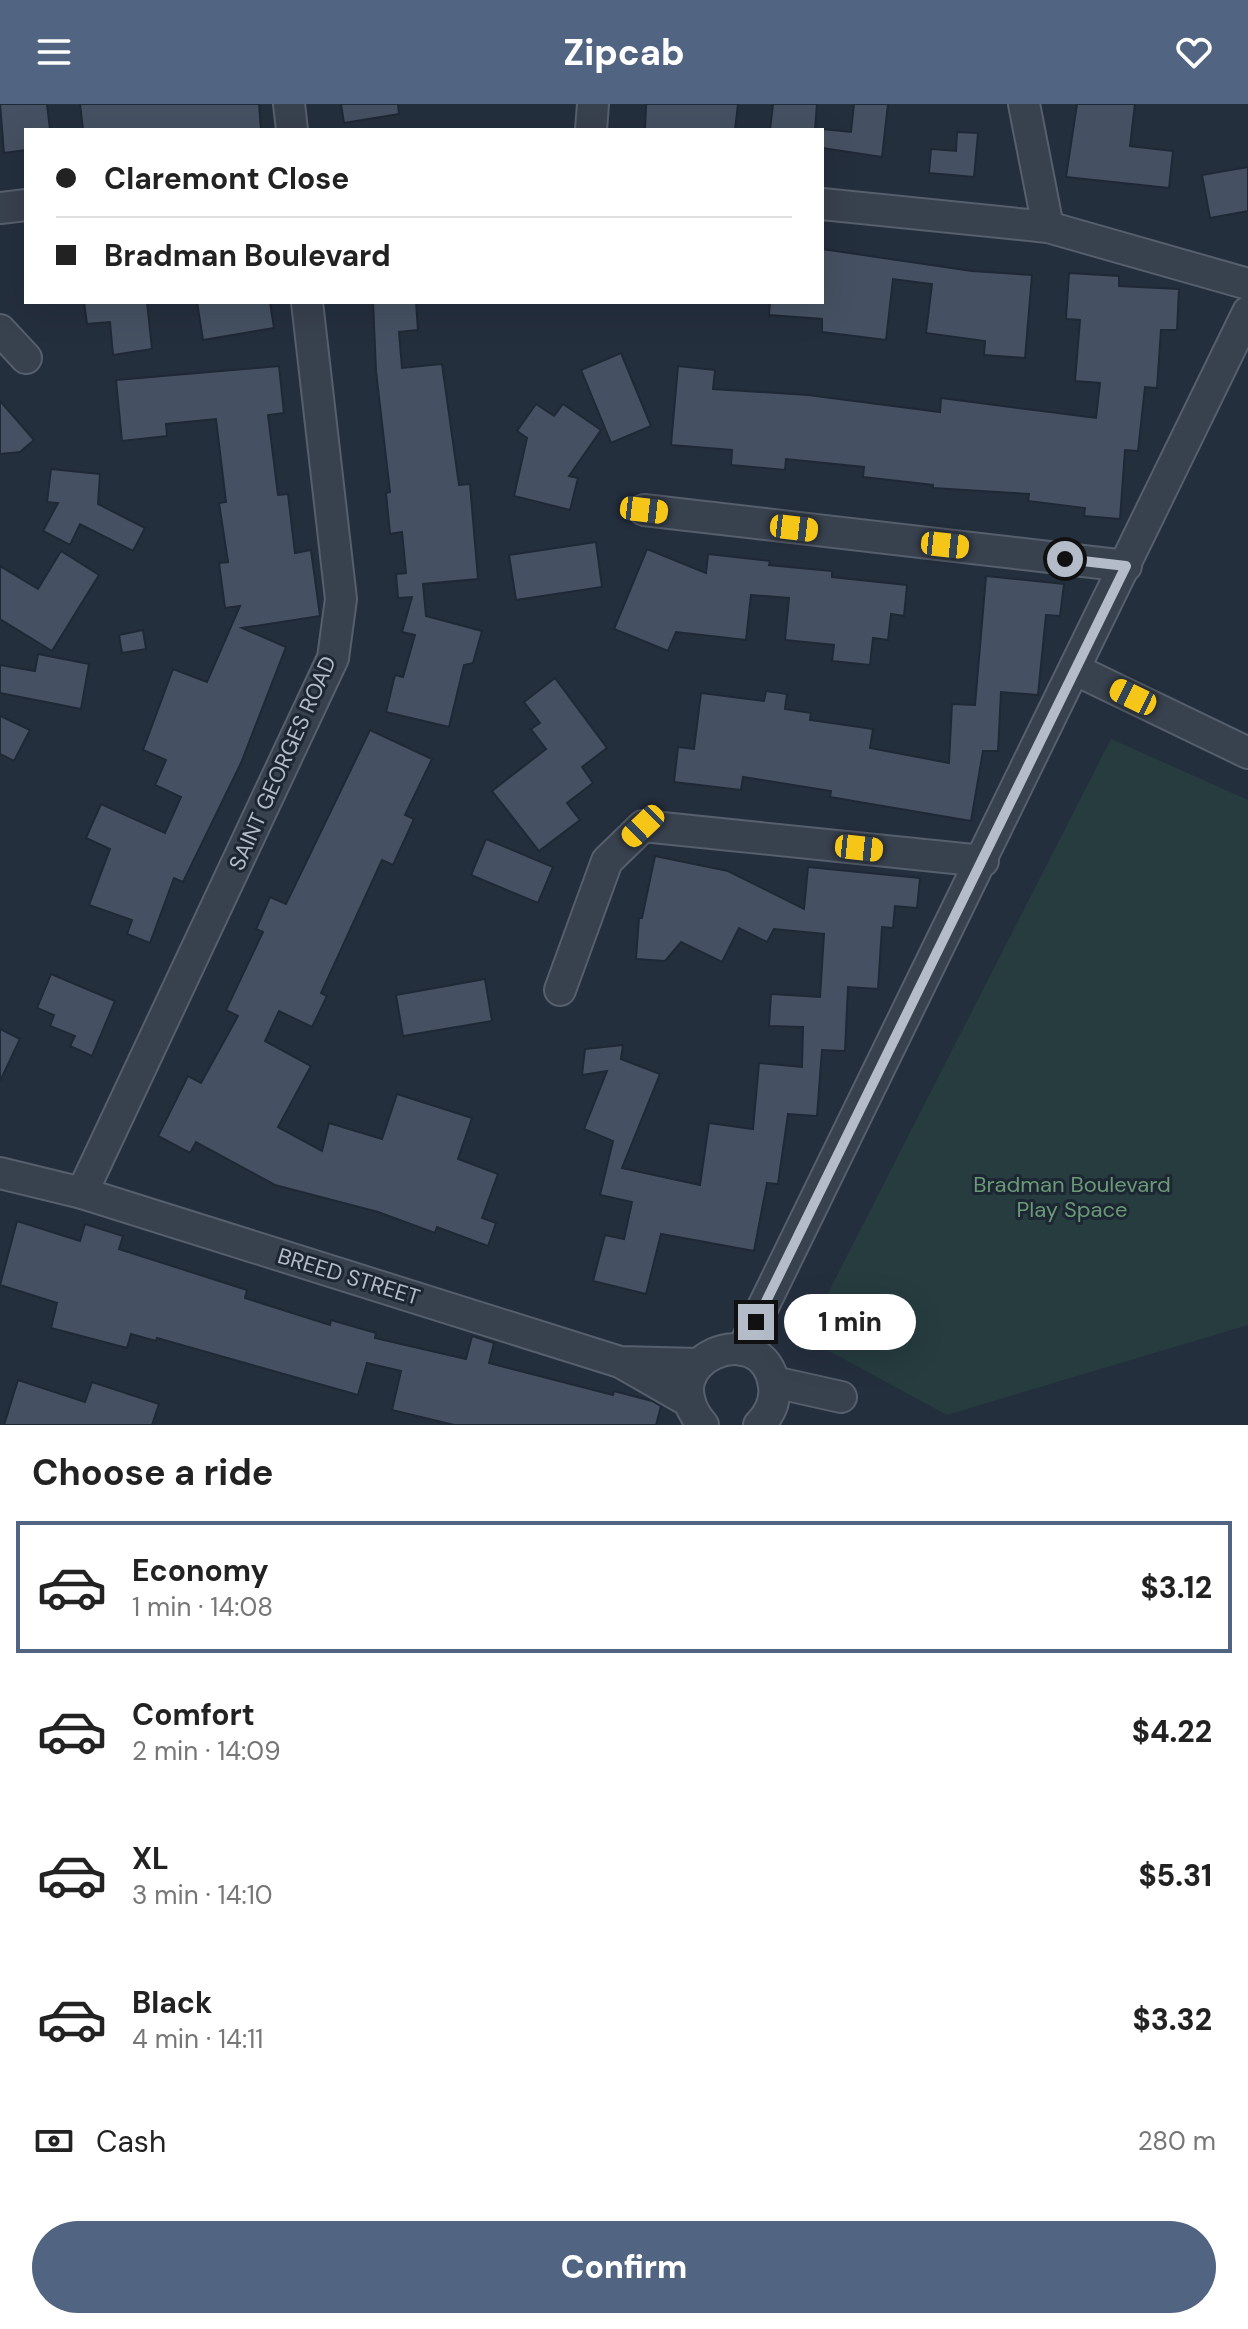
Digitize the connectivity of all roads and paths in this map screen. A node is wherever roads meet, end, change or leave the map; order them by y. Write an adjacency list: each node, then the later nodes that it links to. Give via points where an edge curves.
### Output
1 (289, 104): 4 (street)
2 (593, 104): 5 (street)
3 (1024, 104): 9 (street)
4 (292, 128)
5 (591, 128)
6 (824, 204): 9 (street)
7 (24, 205): 8 (street)
8 (0, 208)
9 (1048, 227): 10 (street)
10 (1248, 284)
11 (307, 304): 22 (street, SAINT GEORGES ROAD, via 341,599 333,658)
12 (1248, 312): 16 (street)
13 (0, 330): 14 (street)
14 (26, 358)
15 (644, 510): 16 (street)
16 (1126, 566): 17 (street)
17 (1076, 670): 18 (street); 19 (street)
18 (1248, 753)
19 (983, 861): 20 (street, via 643,826 607,861); 23 (street)
20 (560, 990)
21 (0, 1173): 22 (street, BREED STREET)
22 (82, 1193): 24 (street, BREED STREET)
23 (742, 1350): 25 (street, via 719,1350); 26 (street, via 762,1361)
24 (620, 1362): 25 (street, BREED STREET); 28 (street)
25 (699, 1364): 28 (street, via 688,1389)
26 (774, 1382): 27 (street); 29 (street, via 772,1407)
27 (841, 1397)
28 (696, 1414)
29 (759, 1425)

